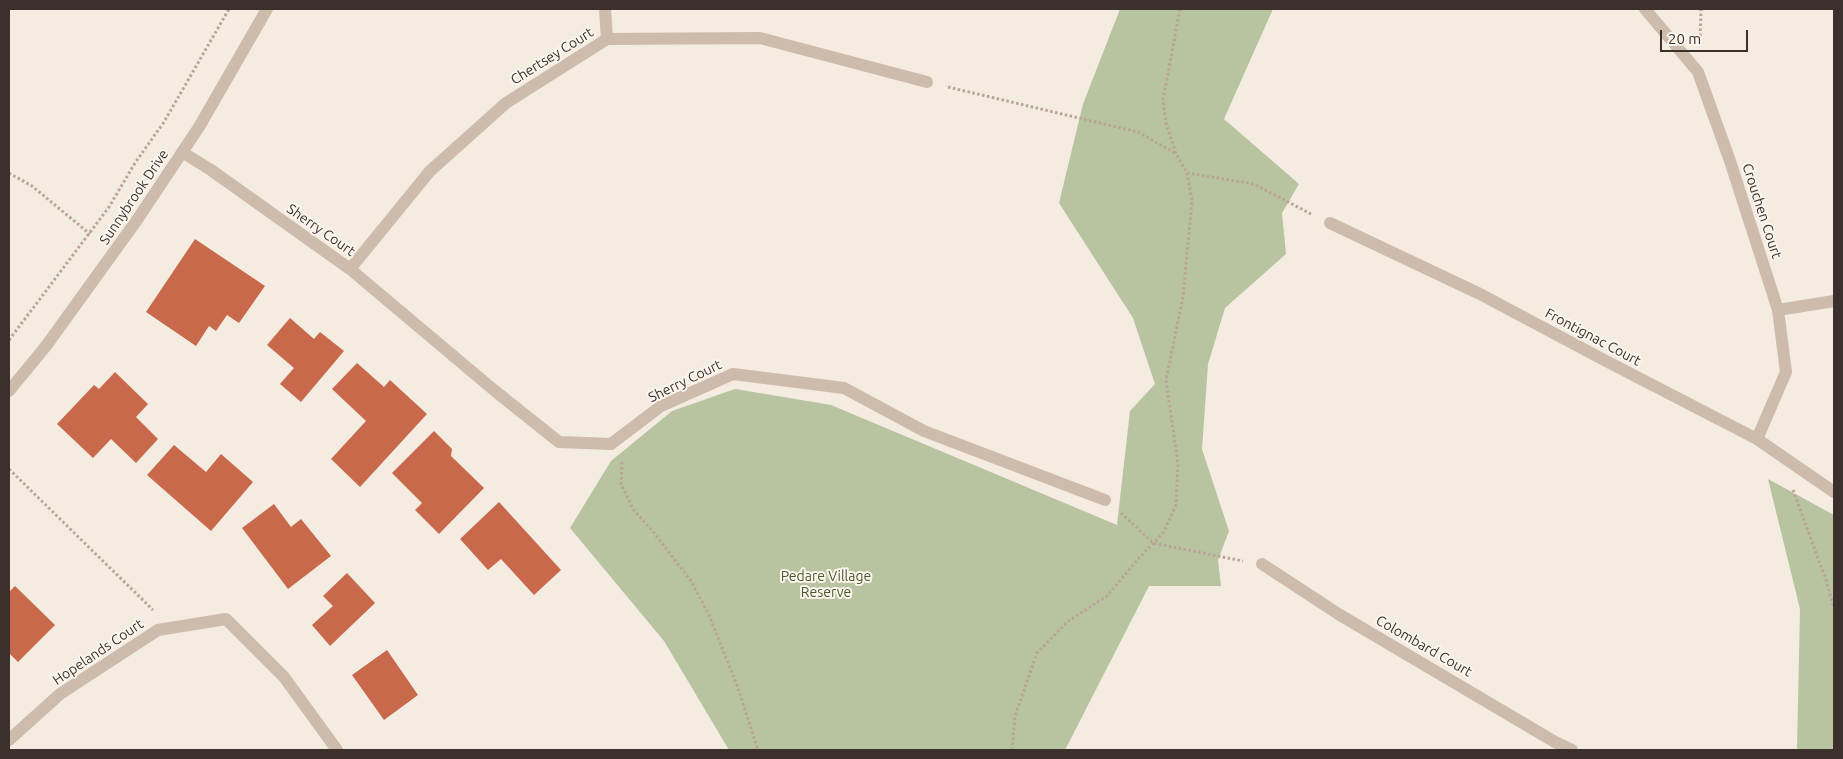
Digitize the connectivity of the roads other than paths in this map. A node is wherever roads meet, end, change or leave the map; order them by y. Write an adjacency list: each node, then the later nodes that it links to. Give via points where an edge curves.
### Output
1 (267, 9): 6 (street, Sunnybrook Drive)
2 (605, 9): 4 (street)
3 (1645, 9): 10 (street, Crouchen Court, via 1698,72)
4 (607, 39): 5 (street, Chertsey Court, via 760,38); 8 (street, Chertsey Court, via 506,103 436,165)
5 (927, 82)
6 (182, 152): 8 (street, Sherry Court); 11 (street, Sunnybrook Drive, via 118,248)
7 (1330, 223): 12 (street, Frontignac Court, via 1480,294)
8 (350, 269): 14 (street, Sherry Court, via 559,442 611,444 661,406 733,374 844,388 924,431)
9 (1834, 302): 10 (street)
10 (1778, 310): 12 (street, Crouchen Court, via 1786,372)
11 (9, 391)
12 (1757, 439): 13 (street, Frontignac Court)
13 (1834, 492)
14 (1105, 500)
15 (1262, 564): 18 (street, Colombard Court, via 1340,615)
16 (9, 740): 17 (street, Hopelands Court, via 60,694 158,630 226,619 284,677)
17 (337, 750)
18 (1572, 750)

